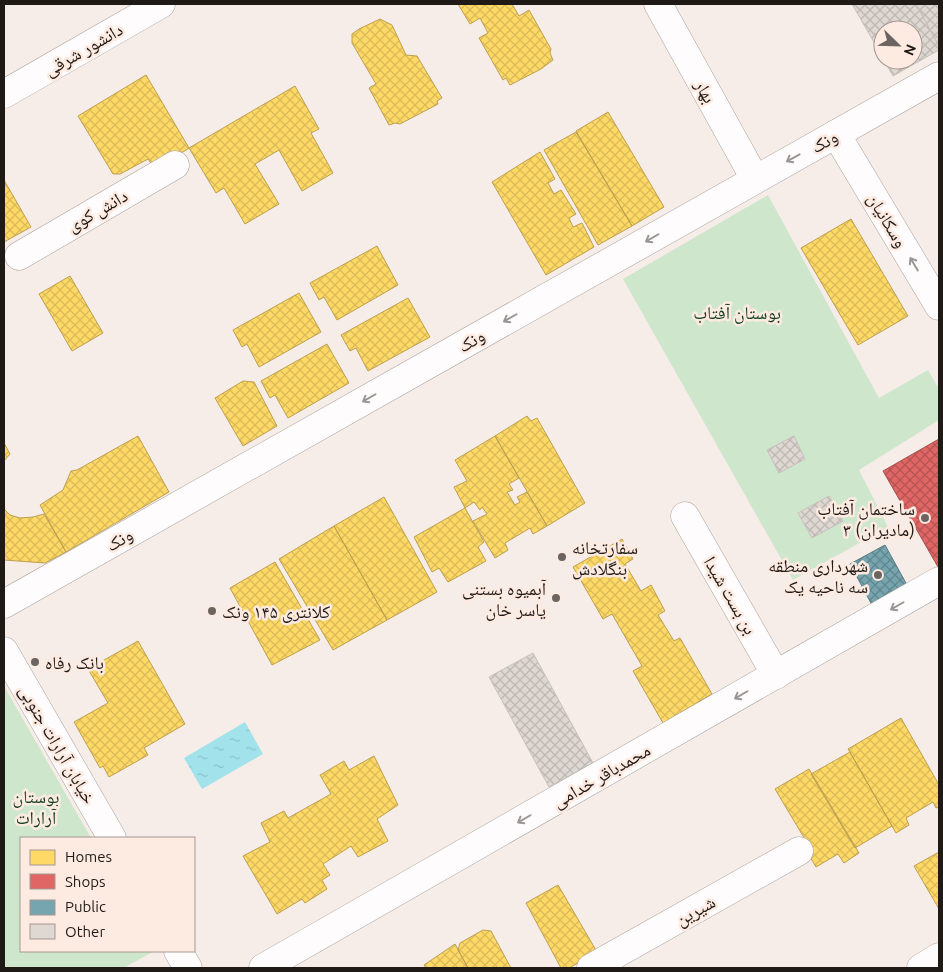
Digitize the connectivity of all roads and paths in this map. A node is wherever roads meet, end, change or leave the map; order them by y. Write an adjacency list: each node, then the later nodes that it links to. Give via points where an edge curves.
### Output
1 (161, 4): 4 (main road, دانشور شرقی)
2 (658, 4): 7 (main road, بهار)
3 (939, 76): 5 (main road, ونک)
4 (4, 94)
5 (836, 134): 7 (main road, ونک, one-way to 7); 9 (main road, وسکانیان, one-way to 5)
6 (175, 164): 8 (main road, دانش کوی)
7 (755, 179): 13 (main road, ونک, one-way to 13)
8 (19, 256)
9 (939, 306)
10 (685, 516): 16 (main road, بن بست شیدا)
11 (939, 581): 14 (main road, محمدباقر خدامی, one-way to 14)
12 (939, 603): 14 (main road, محمدباقر خدامی)
13 (4, 604)
14 (859, 638): 16 (main road, محمدباقر خدامی); 23 (main road, محمدباقر خدامی)
15 (4, 650): 17 (main road, خیابان آرارات جنوبی)
16 (776, 675): 22 (main road, محمدباقر خدامی, one-way to 22)
17 (111, 837)
18 (799, 851): 24 (main road, شیرین)
19 (179, 952): 21 (main road)
20 (939, 957): 25 (main road)
21 (188, 968)
22 (263, 968)
23 (298, 968)
24 (591, 968)
25 (920, 968)

